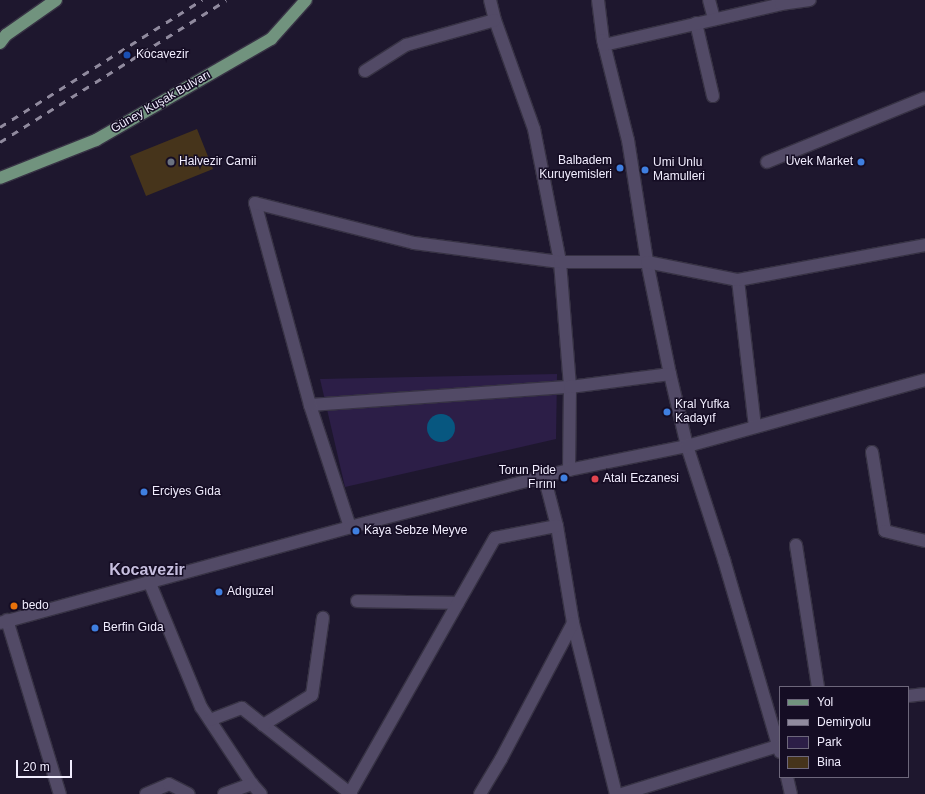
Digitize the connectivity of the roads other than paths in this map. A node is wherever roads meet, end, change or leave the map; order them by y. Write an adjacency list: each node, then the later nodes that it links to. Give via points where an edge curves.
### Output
1 (56, 0): 11 (main road, via 6,35)
2 (306, 0): 17 (main road, Güney Kuşak Bulvarı, via 271,39 96,140)
3 (490, 0): 9 (street)
4 (598, 0): 12 (street)
5 (709, 0): 8 (street)
6 (810, 0): 7 (street)
7 (781, 2): 8 (street)
8 (714, 19): 10 (street)
9 (495, 20): 13 (street, via 406,45); 19 (street, via 534,129)
10 (696, 23): 12 (street); 14 (street)
11 (0, 43)
12 (604, 45): 20 (street, via 628,140)
13 (365, 71)
14 (713, 96)
15 (925, 98): 16 (street)
16 (767, 162)
17 (0, 178)
18 (925, 245): 21 (street)
19 (560, 262): 20 (street); 24 (street); 25 (street, via 414,243 255,203)
20 (647, 262): 21 (street); 22 (street)
21 (738, 280): 26 (street)
22 (670, 374): 24 (street); 27 (street)
23 (925, 380): 26 (street)
24 (570, 387): 25 (street); 29 (street)
25 (310, 404): 32 (street)
26 (754, 427): 27 (street)
27 (687, 446): 29 (street); 44 (street)
28 (872, 452): 33 (street, via 885,532)
29 (569, 470): 30 (street)
30 (544, 476): 31 (street); 32 (street)
31 (557, 526): 37 (street, via 495,538); 40 (street)
32 (350, 527): 35 (street)
33 (925, 540)
34 (796, 545): 41 (street)
35 (149, 581): 39 (street); 45 (street, via 201,707)
36 (357, 600): 37 (street)
37 (458, 603): 50 (street)
38 (323, 618): 46 (street, via 312,695)
39 (4, 622): 51 (street)
40 (573, 623): 56 (street); 57 (street)
41 (818, 686)
42 (925, 694): 43 (street)
43 (909, 696)
44 (775, 711): 47 (street)
45 (210, 720): 46 (street, via 242,708); 49 (street)
46 (263, 725): 50 (street)
47 (779, 749): 58 (street)
48 (787, 778): 59 (street)
49 (252, 784): 54 (street); 55 (street)
50 (351, 793)
51 (60, 794)
52 (146, 794): 53 (street, via 169,784)
53 (188, 794)
54 (224, 794)
55 (261, 794)
56 (480, 794)
57 (616, 794)
58 (622, 794)
59 (791, 794)

